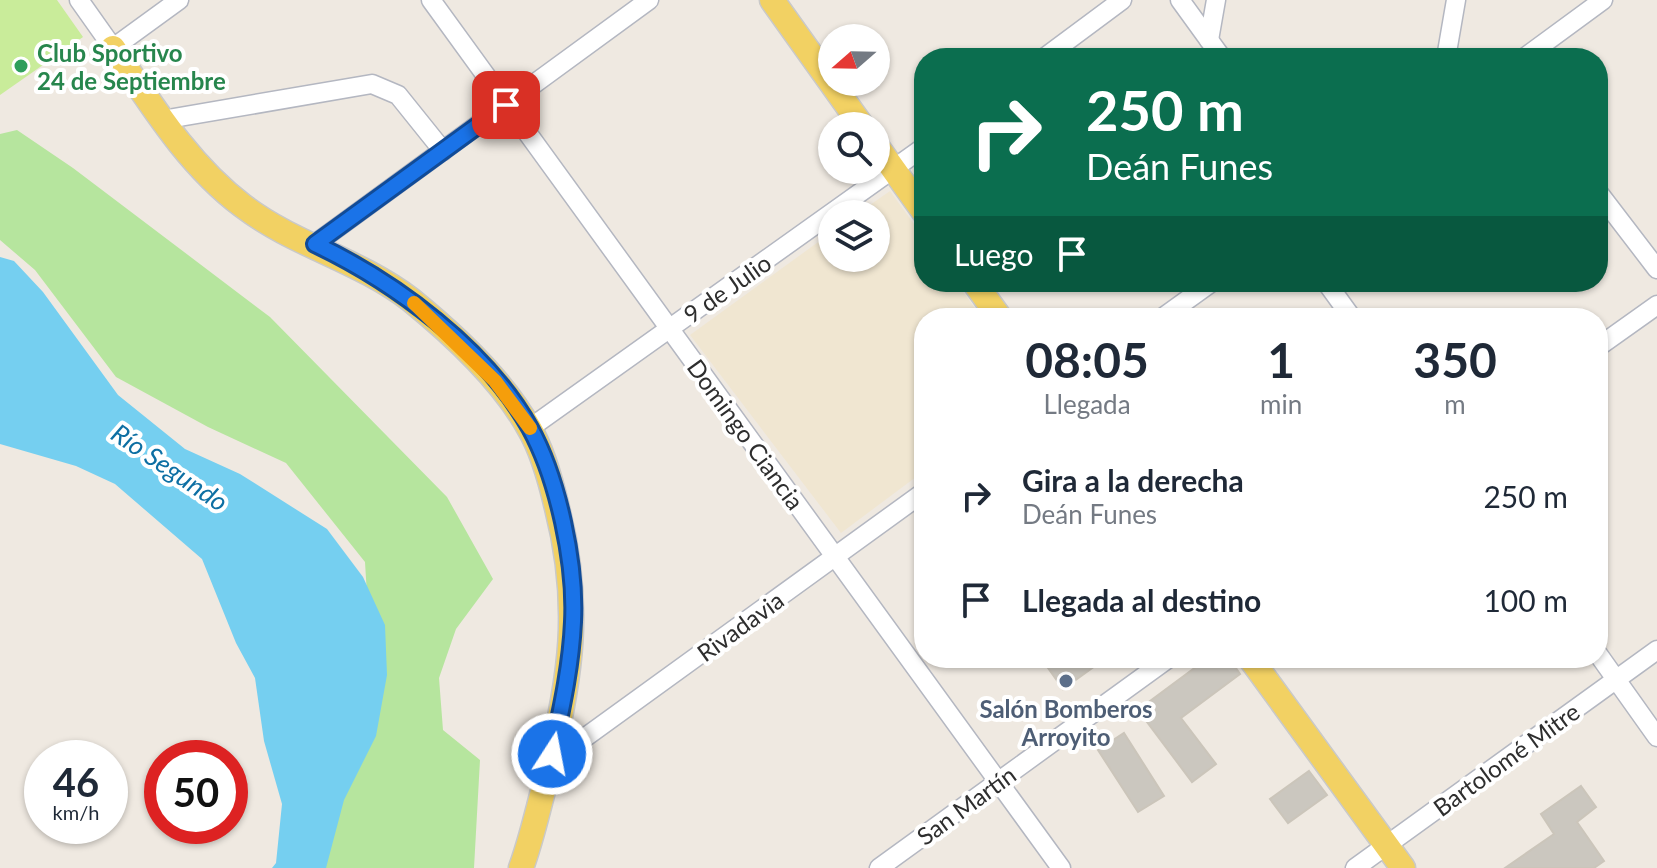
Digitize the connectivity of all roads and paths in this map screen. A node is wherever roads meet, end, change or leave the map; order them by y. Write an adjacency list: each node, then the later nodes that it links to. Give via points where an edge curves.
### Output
1 (79, 0): 12 (street)
2 (179, 0): 12 (street)
3 (431, 0): 17 (street, Domingo Ciancia)
4 (649, 0): 17 (street)
5 (772, 0): 18 (main road)
6 (1122, 0): 13 (street)
7 (1180, 0): 11 (street)
8 (1216, 0): 11 (street)
9 (1456, 0): 15 (street)
10 (1603, 0): 16 (street)
11 (1209, 40): 14 (street)
12 (113, 48): 19 (main road)
13 (1057, 48)
14 (1215, 48)
15 (1448, 48)
16 (1538, 48)
17 (506, 105): 20 (street); 31 (street, Domingo Ciancia)
18 (852, 112)
19 (162, 120): 20 (street, via 372,84 398,95); 26 (main road, via 244,207)
20 (443, 151): 26 (street)
21 (914, 155): 23 (street, 9 de Julio)
22 (890, 164): 23 (main road)
23 (894, 170): 24 (main road); 31 (street, 9 de Julio)
24 (914, 198)
25 (1608, 205): 27 (street)
26 (315, 244): 33 (main road, via 366,269 411,300 495,381)
27 (1657, 269)
28 (1198, 292): 30 (street)
29 (1657, 305): 32 (street)
30 (1176, 308)
31 (669, 329): 33 (street, 9 de Julio); 35 (street, Domingo Ciancia)
32 (1608, 340)
33 (530, 428): 44 (main road, via 552,486 573,589 568,672)
34 (914, 499): 35 (street, Rivadavia)
35 (836, 557): 37 (street, Domingo Ciancia); 44 (street, Rivadavia, via 576,744)
36 (1657, 650): 42 (street, Bartolomé Mitre)
37 (914, 665)
38 (916, 668): 45 (street, Domingo Ciancia)
39 (1155, 668): 45 (street, San Martín)
40 (1257, 668): 46 (main road)
41 (1608, 668): 42 (street)
42 (1617, 680): 43 (street); 46 (street, Bartolomé Mitre)
43 (1657, 737)
44 (552, 754): 47 (main road)
45 (998, 781): 48 (street, San Martín); 49 (street, Domingo Ciancia)
46 (1387, 845): 50 (street, Bartolomé Mitre); 51 (main road)
47 (521, 868)
48 (879, 868)
49 (1061, 868)
50 (1355, 868)
51 (1403, 868)

